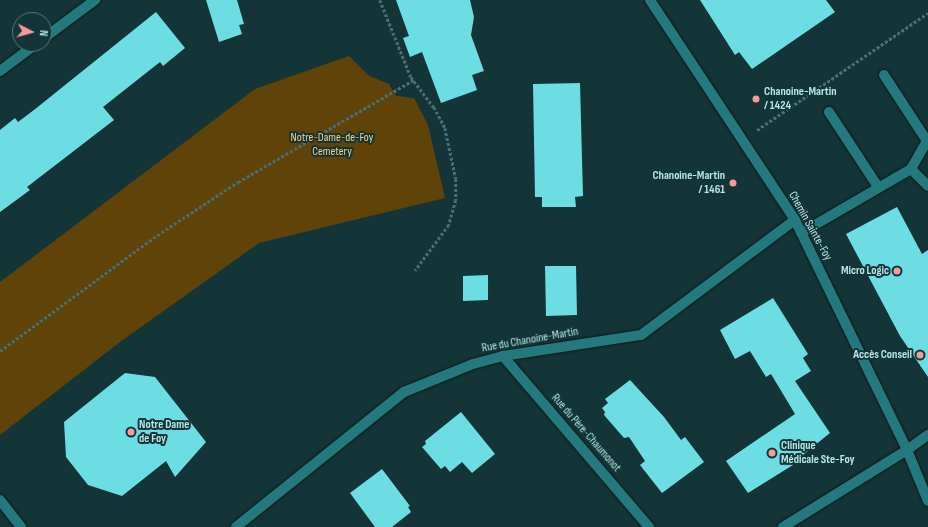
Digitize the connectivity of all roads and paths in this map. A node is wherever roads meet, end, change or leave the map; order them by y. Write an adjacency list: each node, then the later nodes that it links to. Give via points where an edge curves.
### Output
1 (95, 0): 5 (street)
2 (380, 0): 9 (path)
3 (650, 0): 11 (street, Chemin Sainte-Foy)
4 (928, 13): 11 (path)
5 (52, 32)
6 (25, 52): 7 (street)
7 (0, 71)
8 (884, 76): 12 (street, via 927,141)
9 (414, 80): 17 (path, via 434,107 445,128 456,179 456,200 449,225); 18 (path, via 152,238)
10 (829, 112): 14 (street)
11 (742, 140): 15 (street, Chemin Sainte-Foy)
12 (911, 169): 13 (street); 14 (street)
13 (928, 186)
14 (878, 187): 16 (street)
15 (795, 220): 16 (street, Chemin Sainte-Foy); 19 (street, Rue du Chanoine-Martin, via 641,335)
16 (801, 233): 21 (street, Chemin Sainte-Foy)
17 (415, 271)
18 (0, 351)
19 (503, 356): 25 (street, Rue du Chanoine-Martin, via 472,364 404,392); 26 (street, Rue du Père-Chaumonot)
20 (928, 434): 21 (street)
21 (907, 450): 23 (street, Chemin Sainte-Foy); 27 (street)
22 (0, 500): 24 (street)
23 (928, 501)
24 (21, 527)
25 (236, 527)
26 (649, 527)
27 (783, 527)

